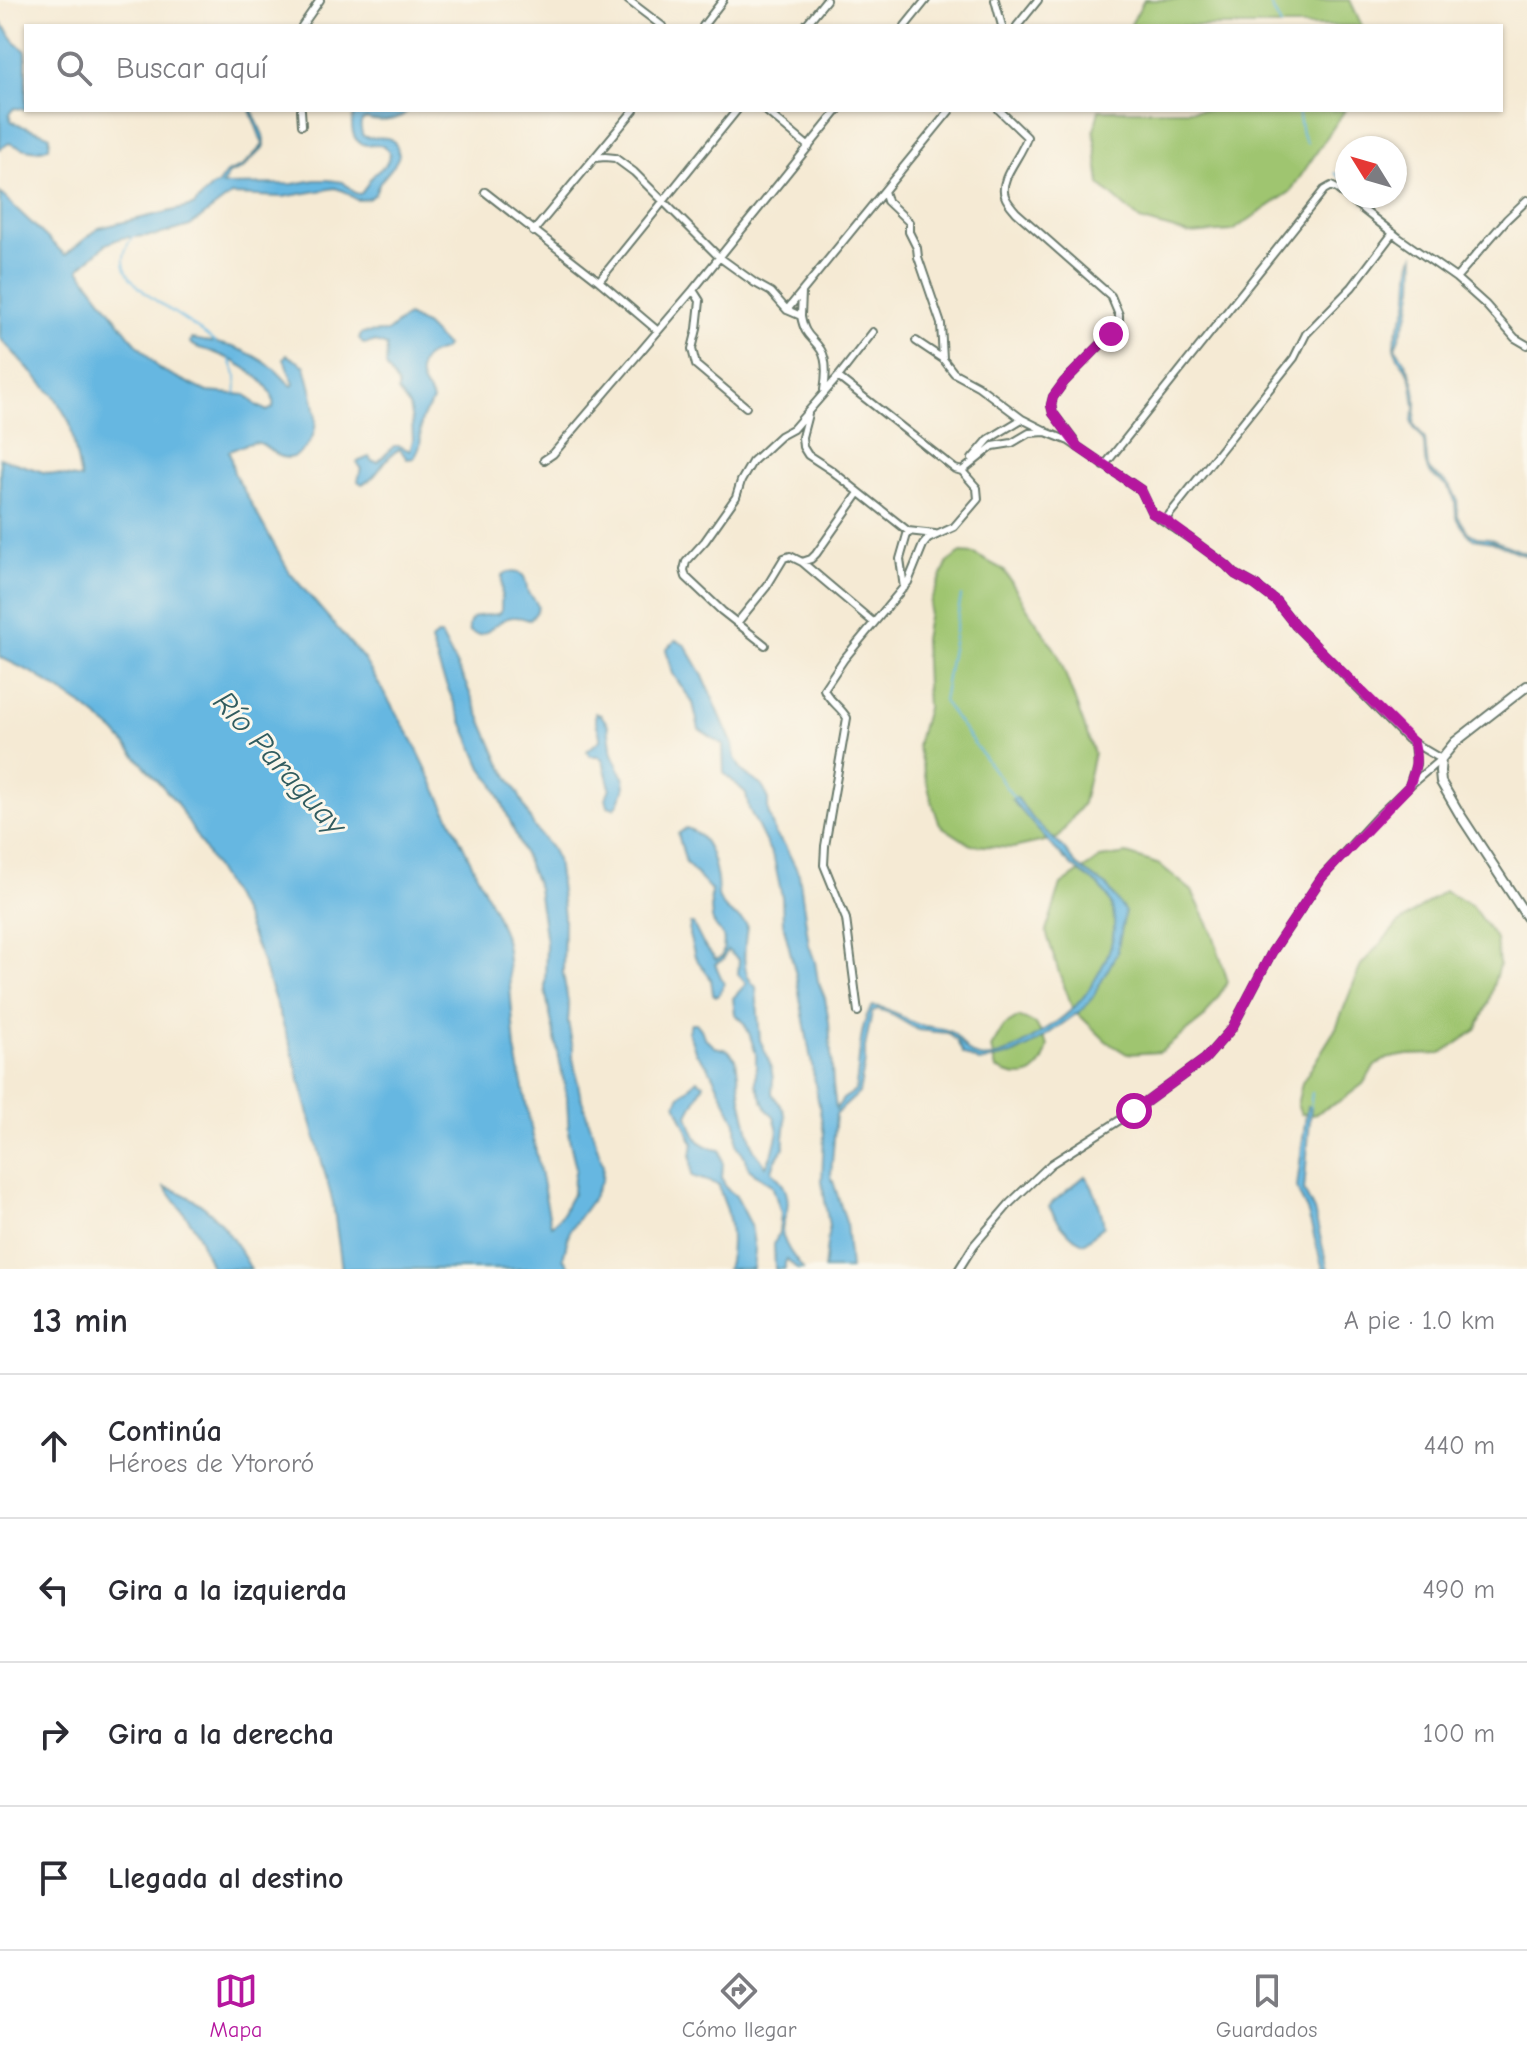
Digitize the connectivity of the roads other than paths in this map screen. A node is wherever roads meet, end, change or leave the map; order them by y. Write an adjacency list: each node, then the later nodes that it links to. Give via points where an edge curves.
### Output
1 (320, 0): 8 (street)
2 (628, 0): 9 (street)
3 (723, 0): 10 (street)
4 (826, 0): 11 (street)
5 (926, 0): 12 (street)
6 (995, 0): 13 (street)
7 (1038, 0): 14 (street)
8 (303, 24)
9 (659, 24)
10 (705, 24)
11 (807, 24)
12 (907, 24)
13 (1001, 24)
14 (1019, 24)
15 (301, 112): 22 (street)
16 (632, 112): 23 (street)
17 (735, 112): 30 (street)
18 (767, 112): 24 (street)
19 (836, 112): 24 (street)
20 (948, 112): 27 (street)
21 (1001, 112): 51 (street, via 1027,137 1003,186 1008,201 1111,296 1119,315 1111,334 1053,397 1053,413)
22 (302, 125)
23 (614, 135): 25 (street); 26 (street)
24 (809, 147): 33 (street)
25 (595, 158): 26 (street); 31 (street)
26 (615, 158): 30 (street)
27 (884, 190): 37 (street); 44 (street, via 887,201 909,222 941,324)
28 (485, 192): 31 (street)
29 (1527, 200): 34 (street)
30 (664, 201): 33 (street); 35 (street)
31 (533, 232): 35 (street)
32 (1393, 233): 34 (street); 53 (street, via 1337,189 1324,190); 56 (street, via 1352,287 1312,326 1294,358)
33 (719, 257): 36 (street); 38 (street, via 771,292)
34 (1456, 278): 43 (street)
35 (599, 281): 40 (street)
36 (693, 290): 40 (street); 47 (street, via 700,301 692,349 696,365)
37 (803, 291): 38 (street); 39 (street)
38 (787, 310): 39 (street)
39 (801, 316): 46 (street, via 804,331 822,351)
40 (658, 331): 52 (street)
41 (873, 332): 45 (street)
42 (916, 341): 44 (street)
43 (1527, 345)
44 (943, 359): 49 (street, via 954,373)
45 (838, 377): 46 (street); 54 (street)
46 (824, 392): 48 (street)
47 (746, 407)
48 (811, 407): 55 (street, via 803,447); 62 (street, via 752,462 736,497 686,562 686,577)
49 (1022, 419): 50 (street); 54 (street, via 989,439)
50 (1046, 432): 51 (street); 54 (street, via 993,446)
51 (1078, 447): 53 (street)
52 (544, 460)
53 (1104, 466): 56 (street, via 1141,490 1152,513)
54 (962, 471): 58 (street, via 977,488 978,499 954,527)
55 (859, 493): 57 (street); 59 (street, via 816,554)
56 (1165, 520): 65 (street, via 1276,601)
57 (908, 531): 58 (street); 60 (street, via 900,559)
58 (939, 535): 60 (street, via 923,545)
59 (802, 562): 61 (street); 62 (street, via 784,558)
60 (904, 588): 61 (street)
61 (873, 622): 69 (street, via 824,689 847,718 824,865 844,911)
62 (737, 623): 63 (street)
63 (765, 645)
64 (1527, 686): 66 (main road)
65 (1414, 743): 66 (street); 67 (street, via 1416,764)
66 (1441, 759): 67 (street); 68 (main road, via 1441,782)
67 (1409, 786): 70 (street, via 1322,877 1272,952 1232,1028 1205,1059 1051,1164 1010,1203)
68 (1527, 917)
69 (858, 1012)
70 (959, 1269)

